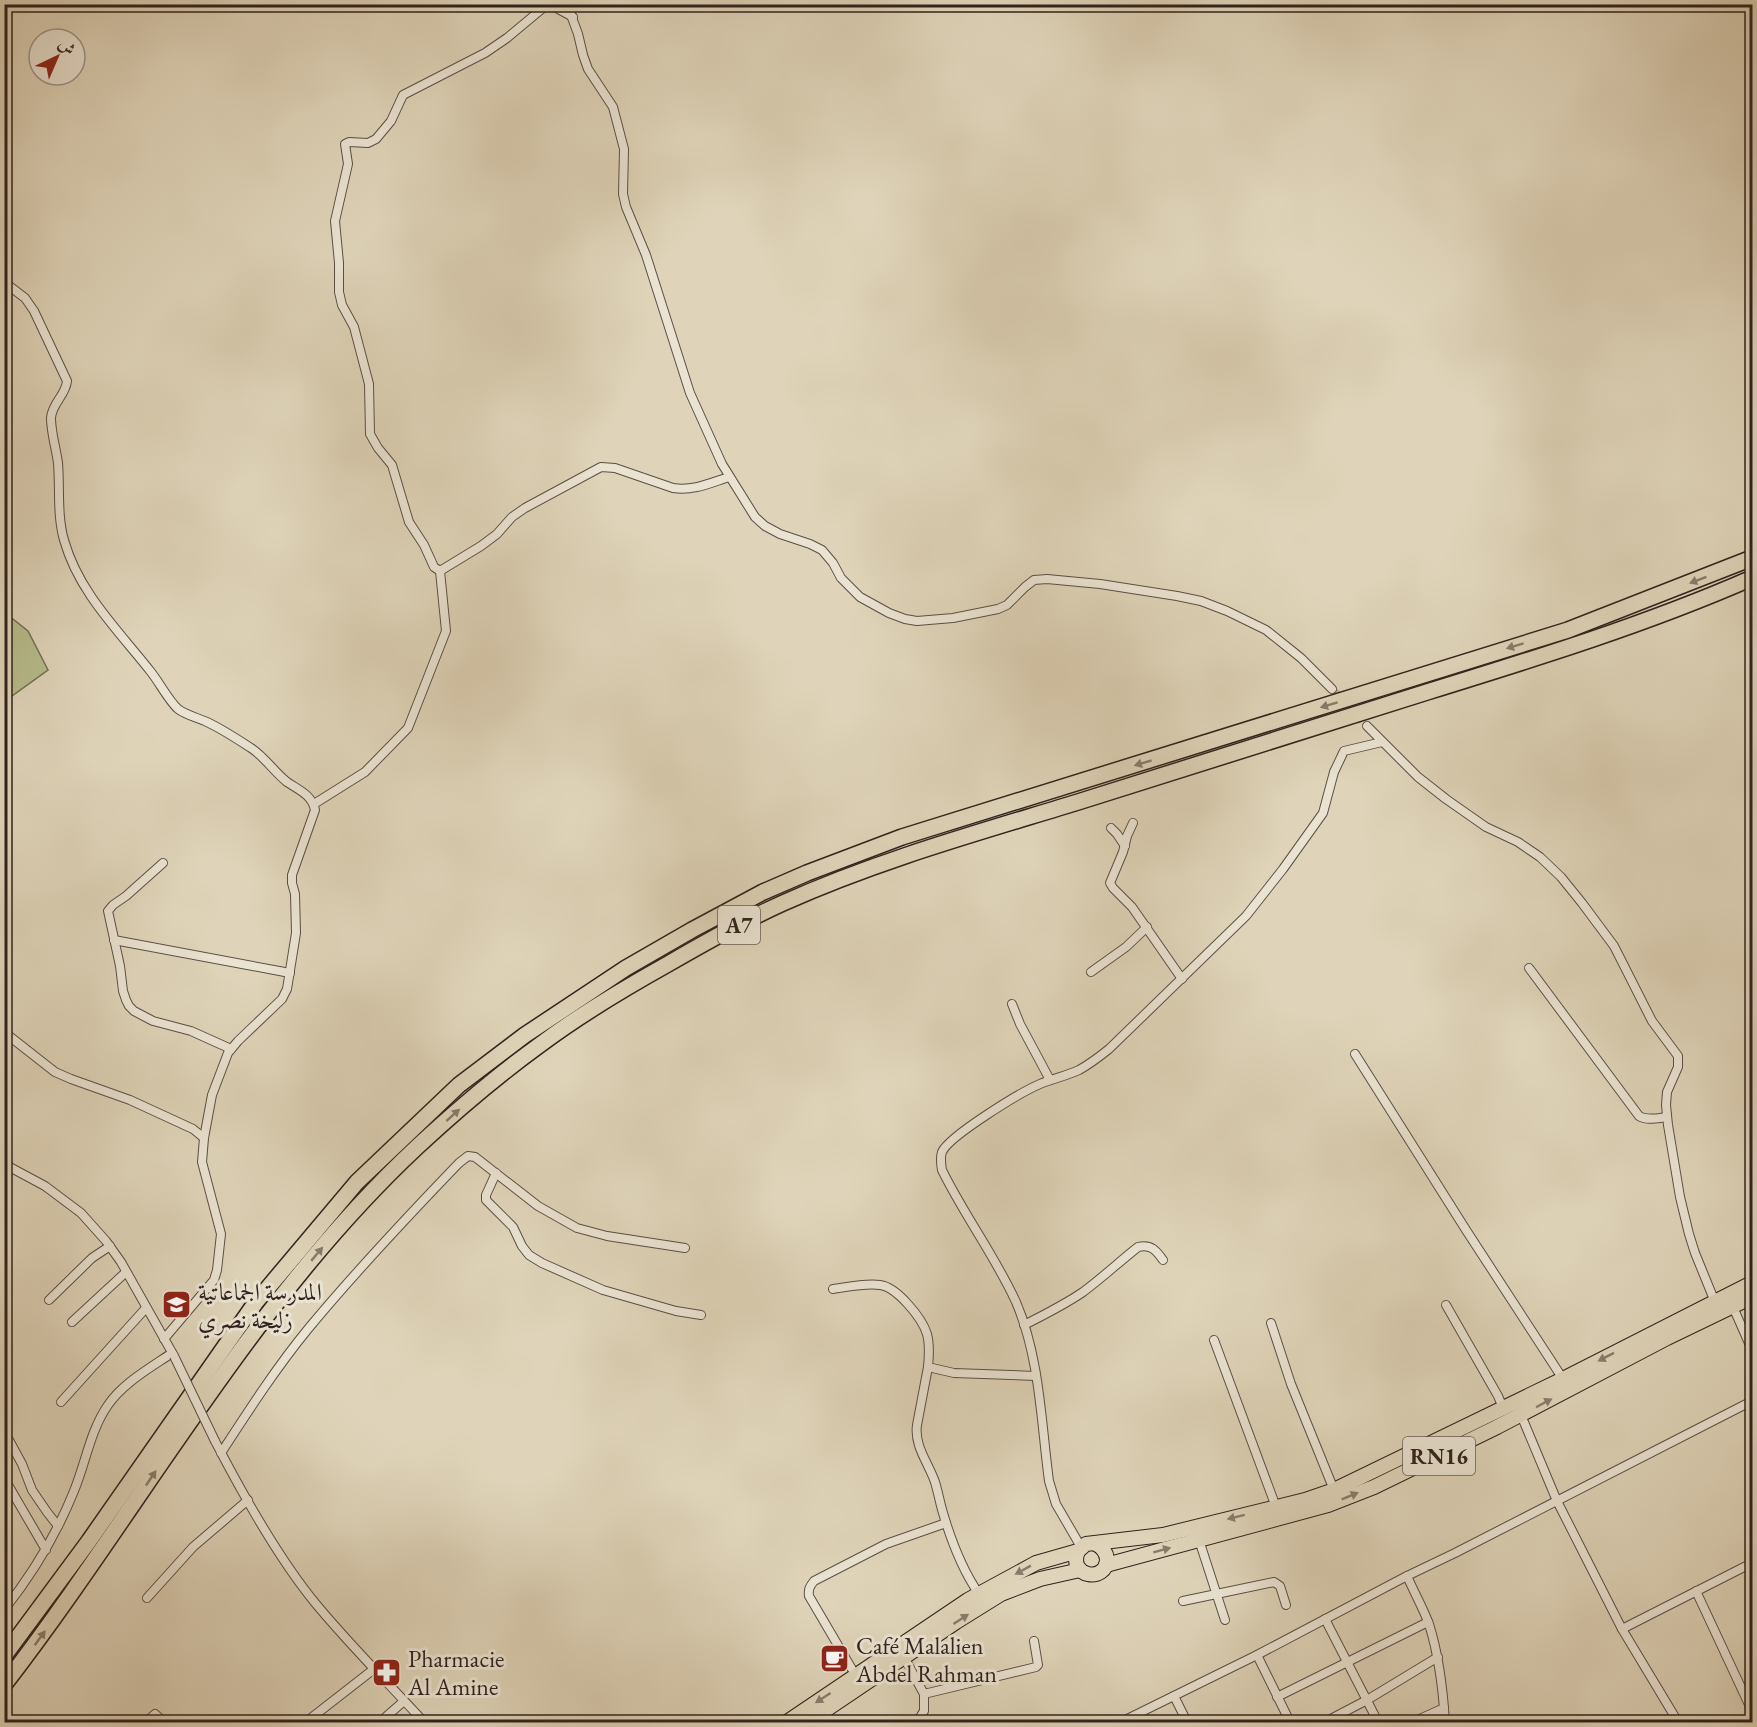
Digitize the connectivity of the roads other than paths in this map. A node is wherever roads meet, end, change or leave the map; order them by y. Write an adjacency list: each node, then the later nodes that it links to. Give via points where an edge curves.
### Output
1 (567, 4): 2 (street)
2 (573, 16): 4 (street, via 588,69 613,107 624,148 626,207 646,255 690,393); 6 (street, via 551,5 543,8 485,53 403,95 391,121 376,139 345,144 348,164 335,221 339,292 354,327 369,384 370,434 392,465 409,522)
3 (4, 282): 11 (street, via 25,298 34,311 67,381 51,416 58,460 60,519 76,572 111,626 178,709 252,748)
4 (729, 477): 6 (street, via 682,489 601,467 525,508 497,534); 8 (street, via 765,526 822,550 860,597 905,619 953,618 998,609 1034,580 1100,584 1177,596 1201,601 1266,630)
5 (1752, 558): 88 (highway, A7, one-way to 88, via 1568,630 902,837 763,892 626,968 525,1035 459,1085 357,1182 256,1302)
6 (440, 572): 11 (street, via 446,632 408,728 365,772)
7 (1752, 578): 94 (highway, A7, one-way to 7, via 60,1612 241,1349 333,1234 415,1149 464,1105 542,1042 633,984 780,904 868,868 1592,641)
8 (1332, 689)
9 (1367, 726): 10 (street)
10 (1382, 742): 21 (street, via 1344,751 1323,813 1246,916); 27 (street, via 1446,799 1540,857 1600,926 1652,1021 1678,1056 1678,1067 1667,1092)
11 (314, 804): 20 (street, via 292,875 296,933)
12 (1132, 823): 14 (street)
13 (1111, 828): 14 (street)
14 (1125, 846): 16 (street, via 1110,883)
15 (163, 862): 17 (street, via 110,908 108,917)
16 (1147, 927): 19 (street); 21 (street)
17 (114, 940): 20 (street); 24 (street, via 126,1000 134,1011 153,1022 191,1031)
18 (1529, 968): 27 (street, via 1639,1116)
19 (1091, 972)
20 (290, 973): 24 (street, via 282,999)
21 (1182, 979): 26 (street, via 1109,1049 1076,1071)
22 (1012, 1004): 26 (street)
23 (4, 1032): 28 (street, via 55,1072 130,1100)
24 (231, 1049): 28 (street, via 212,1095)
25 (1355, 1054): 53 (street)
26 (1050, 1080): 46 (street, via 988,1114 945,1147 940,1162 999,1268)
27 (1667, 1117): 39 (street, via 1689,1234)
28 (204, 1138): 47 (street, via 202,1162 221,1234 217,1270 214,1280)
29 (4, 1164): 31 (street, via 45,1186 81,1213)
30 (496, 1173): 32 (street, via 538,1206 577,1228); 43 (street, via 486,1200 513,1227 533,1258 603,1290); 59 (street, via 472,1156 459,1163 308,1329)
31 (110, 1246): 34 (street); 38 (street)
32 (686, 1248)
33 (1163, 1260): 46 (street, via 1153,1248 1138,1247 1081,1294)
34 (126, 1272): 42 (street); 44 (street)
35 (1752, 1283): 39 (highway, RN16)
36 (833, 1288): 51 (street, via 878,1284 897,1292 926,1333)
37 (1752, 1297): 41 (highway, RN16)
38 (49, 1300)
39 (1715, 1302): 53 (highway, RN16, one-way to 53)
40 (1446, 1305): 56 (street)
41 (1733, 1307): 49 (street); 57 (highway, RN16, one-way to 41)
42 (147, 1308): 47 (street); 55 (street)
43 (701, 1315)
44 (72, 1322)
45 (1271, 1323): 61 (street)
46 (1024, 1325): 52 (street)
47 (164, 1339): 50 (street)
48 (1215, 1340): 64 (street)
49 (1752, 1350)
50 (173, 1354): 59 (street, bridge); 66 (street, via 126,1386 108,1404)
51 (928, 1367): 52 (street, via 954,1373); 65 (street, via 916,1434)
52 (1036, 1376): 69 (street, via 1049,1481)
53 (1563, 1379): 56 (highway, RN16)
54 (1752, 1401): 63 (street)
55 (61, 1402)
56 (1503, 1408): 61 (highway, RN16)
57 (1521, 1415): 63 (street); 67 (highway, RN16, one-way to 57, via 1328,1505)
58 (4, 1431): 66 (street, via 32,1490)
59 (221, 1453): 62 (street)
60 (4, 1478): 70 (street)
61 (1334, 1490): 64 (highway, RN16)
62 (248, 1500): 78 (street, via 184,1554); 92 (street, via 301,1584)
63 (1557, 1501): 74 (street); 85 (street)
64 (1276, 1507): 68 (highway, RN16, one-way to 68, via 1163,1535)
65 (946, 1523): 76 (street); 93 (street, via 886,1544 810,1586 809,1596)
66 (58, 1526): 70 (street)
67 (1199, 1540): 72 (highway, RN16, one-way to 67); 77 (street)
68 (1096, 1544): 69 (highway, RN16); 72 (highway, via 1104,1550)
69 (1079, 1549): 73 (highway, via 1076,1561); 76 (highway, RN16, one-way to 76, via 1036,1563)
70 (46, 1550): 81 (street)
71 (1752, 1563): 75 (street)
72 (1106, 1565): 73 (highway, RN16, via 1095,1574)
73 (1080, 1570): 89 (highway, RN16, one-way to 73, via 1001,1594 1040,1579)
74 (1407, 1576): 82 (street); 84 (street)
75 (1696, 1591): 85 (street); 101 (street)
76 (979, 1594): 93 (highway, RN16)
77 (1216, 1595): 79 (street); 80 (street, via 1274,1582 1280,1586); 83 (street)
78 (147, 1598)
79 (1183, 1601)
80 (1286, 1605)
81 (4, 1610)
82 (1325, 1619): 87 (street); 91 (street)
83 (1225, 1620)
84 (1428, 1622): 90 (street); 91 (street)
85 (1623, 1629): 117 (street)
86 (1034, 1641): 95 (street, via 1036,1668)
87 (1257, 1655): 96 (street); 97 (street)
88 (4, 1656)
89 (904, 1658): 95 (street); 102 (highway, RN16)
90 (1438, 1658): 98 (street); 100 (street)
91 (1347, 1662): 97 (street); 98 (street)
92 (374, 1669): 99 (street); 105 (street)
93 (856, 1676): 108 (highway, RN16, one-way to 108)
94 (4, 1685)
95 (924, 1694): 109 (street, via 924,1711)
96 (1174, 1696): 110 (street); 111 (street)
97 (1277, 1697): 112 (street)
98 (1367, 1700): 113 (street); 114 (street)
99 (404, 1701): 106 (street); 107 (street)
100 (1444, 1708): 115 (street); 116 (street)
101 (1752, 1711)
102 (818, 1720)
103 (146, 1722): 104 (street, via 155,1714)
104 (164, 1722)
105 (306, 1722)
106 (380, 1722)
107 (424, 1722)
108 (787, 1722)
109 (911, 1722)
110 (1121, 1722)
111 (1186, 1722)
112 (1290, 1722)
113 (1324, 1722)
114 (1378, 1722)
115 (1413, 1722)
116 (1444, 1722)
117 (1678, 1722)

